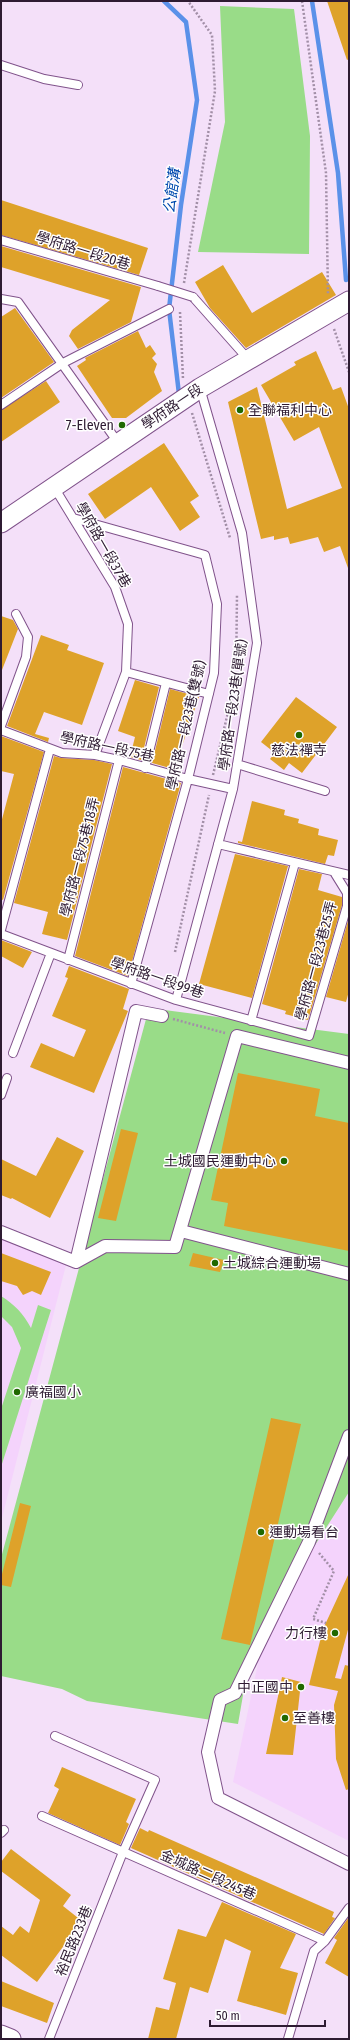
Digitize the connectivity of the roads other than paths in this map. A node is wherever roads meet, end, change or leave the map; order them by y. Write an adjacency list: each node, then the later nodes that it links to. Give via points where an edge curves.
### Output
1 (1, 65): 2 (lane, via 44,79)
2 (78, 85)
3 (1, 240): 7 (lane, 學府路一段20巷, bridge, via 193,297)
4 (1, 299): 8 (lane, via 18,302)
5 (349, 301): 7 (street, 學府路一段)
6 (169, 309): 8 (lane)
7 (248, 360): 9 (street, 學府路一段)
8 (63, 363): 10 (lane); 11 (lane)
9 (200, 388): 11 (street, 學府路一段); 24 (lane, 學府路一段23巷(單號), via 242,533 257,643)
10 (1, 405)
11 (119, 444): 12 (street, 學府路一段)
12 (54, 487): 13 (lane, 學府路一段37巷); 14 (street, 學府路一段)
13 (72, 518): 16 (lane, 學府路一段37巷, via 116,587 128,624); 18 (lane, 學府路一段23巷(雙號), via 205,555 217,604 214,673)
14 (1, 523)
15 (16, 614): 19 (lane, via 28,637 26,657)
16 (126, 672): 17 (lane); 22 (lane, 學府路一段37巷)
17 (166, 683): 18 (lane); 25 (lane)
18 (209, 694): 26 (lane, 學府路一段23巷(雙號))
19 (1, 726)
20 (1, 730): 21 (lane, 學府路一段75巷)
21 (50, 749): 22 (lane, 學府路一段75巷, via 62,753); 33 (lane)
22 (95, 755): 23 (lane, 學府路一段75巷)
23 (118, 760): 25 (lane, 學府路一段75巷); 36 (lane, 學府路一段75巷18弄)
24 (237, 764): 27 (lane, 學府路一段23巷(單號)); 28 (lane)
25 (145, 768): 26 (lane, 學府路一段75巷)
26 (188, 779): 27 (lane, 學府路一段75巷); 37 (lane, 學府路一段23巷(雙號))
27 (233, 789): 29 (lane, 學府路一段23巷(單號))
28 (325, 791)
29 (218, 844): 30 (lane); 38 (lane, 學府路一段23巷(單號))
30 (295, 863): 31 (lane); 40 (lane)
31 (334, 872): 32 (lane); 41 (lane, 學府路一段23巷25弄, via 346,893 347,906)
32 (349, 875)
33 (1, 930)
34 (1, 934): 35 (lane, 學府路一段99巷)
35 (51, 953): 36 (lane, 學府路一段99巷); 42 (lane)
36 (68, 960): 37 (lane, 學府路一段99巷)
37 (131, 984): 38 (lane, 學府路一段99巷)
38 (176, 1000): 40 (lane, 學府路一段99巷)
39 (162, 1016): 48 (street, via 136,1011)
40 (251, 1021): 41 (lane, 學府路一段99巷)
41 (309, 1036)
42 (13, 1053)
43 (349, 1063): 46 (street, via 237,1036)
44 (7, 1078): 45 (lane)
45 (1, 1095)
46 (181, 1231): 48 (street, via 175,1247 105,1246); 49 (street)
47 (1, 1232): 48 (street)
48 (76, 1262)
49 (349, 1274)
50 (349, 1436): 54 (street, via 309,1542 235,1693 220,1700 208,1752 218,1798)
51 (55, 1736): 53 (lane, 裕民路233巷, via 155,1780)
52 (42, 1816): 53 (lane, 金城路二段245巷)
53 (123, 1852): 56 (lane, 金城路二段245巷); 59 (lane, 裕民路233巷)
54 (349, 1864)
55 (349, 1908): 56 (lane)
56 (324, 1942): 60 (lane, via 314,1951)
57 (1, 2035): 58 (street)
58 (11, 2039)
59 (48, 2039)
60 (288, 2039)

